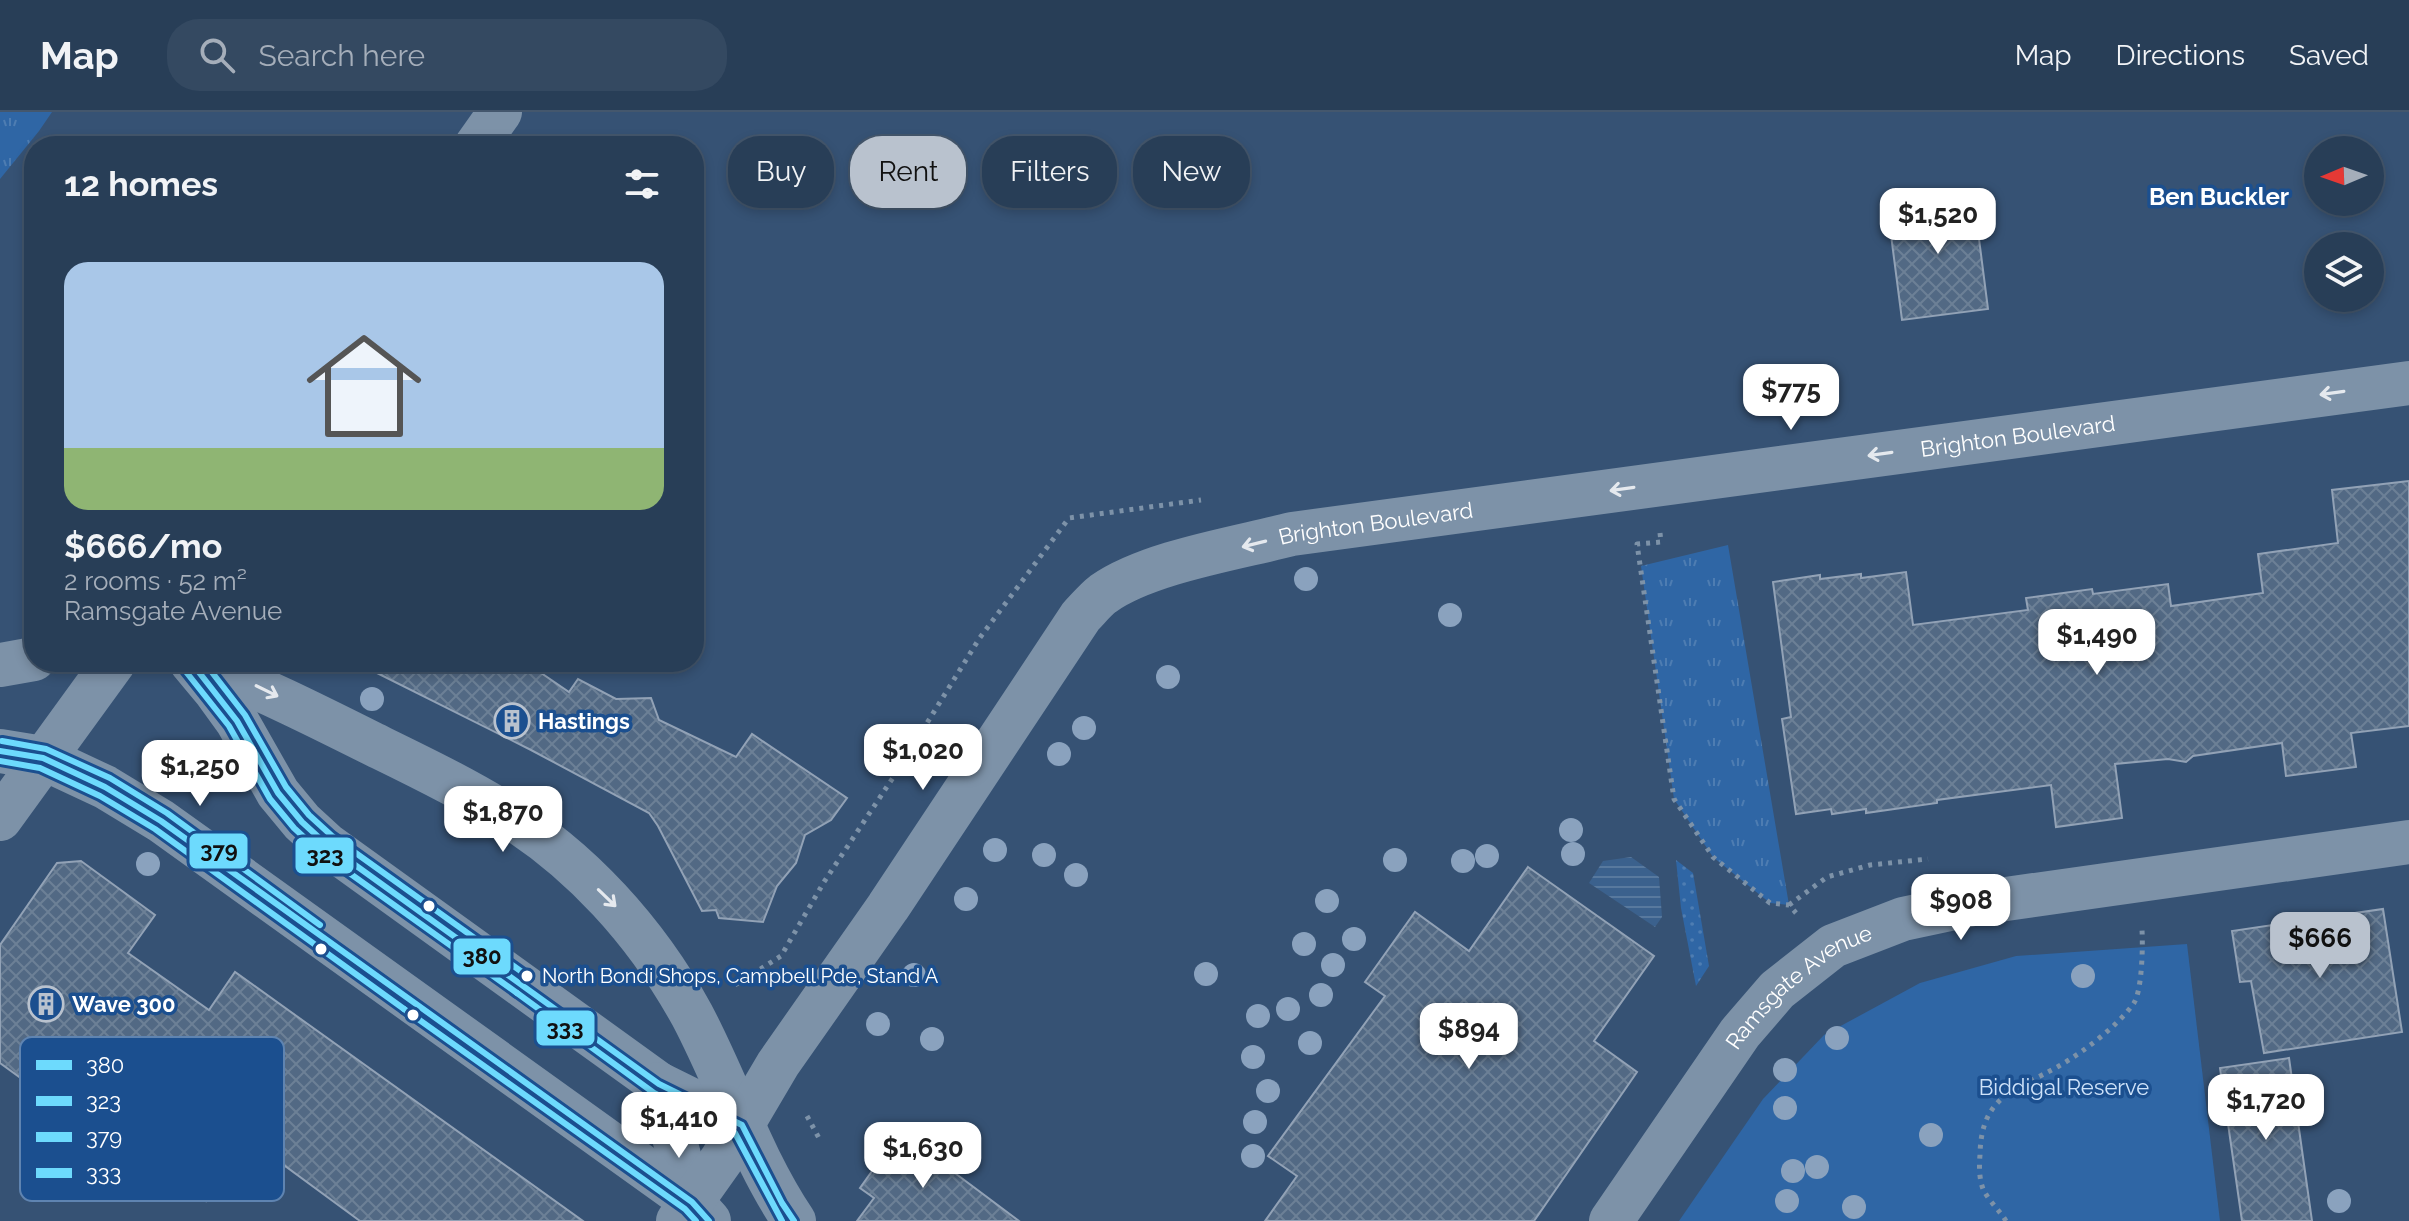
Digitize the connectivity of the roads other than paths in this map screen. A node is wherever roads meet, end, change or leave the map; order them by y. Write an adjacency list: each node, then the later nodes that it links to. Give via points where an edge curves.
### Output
1 (500, 112): 2 (street)
2 (483, 136)
3 (2409, 383): 14 (street, Brighton Boulevard, one-way to 14, via 1292,534 1128,580 1081,616)
4 (24, 661): 5 (street)
5 (0, 665)
6 (107, 672): 10 (street)
7 (201, 672): 13 (street, via 237,721 278,793 326,844)
8 (220, 672): 14 (street, one-way to 14, via 433,774 501,811 565,857 618,909 659,964 691,1015)
9 (0, 751): 10 (street)
10 (43, 758): 11 (street); 15 (street, via 161,821)
11 (0, 819)
12 (2409, 842): 17 (street, Ramsgate Avenue, via 1978,903 1903,919 1833,946 1777,990 1740,1033)
13 (659, 1084): 14 (street); 15 (street)
14 (742, 1125): 15 (street, Brighton Boulevard); 16 (street)
15 (693, 1215)
16 (794, 1221)
17 (1611, 1221)

